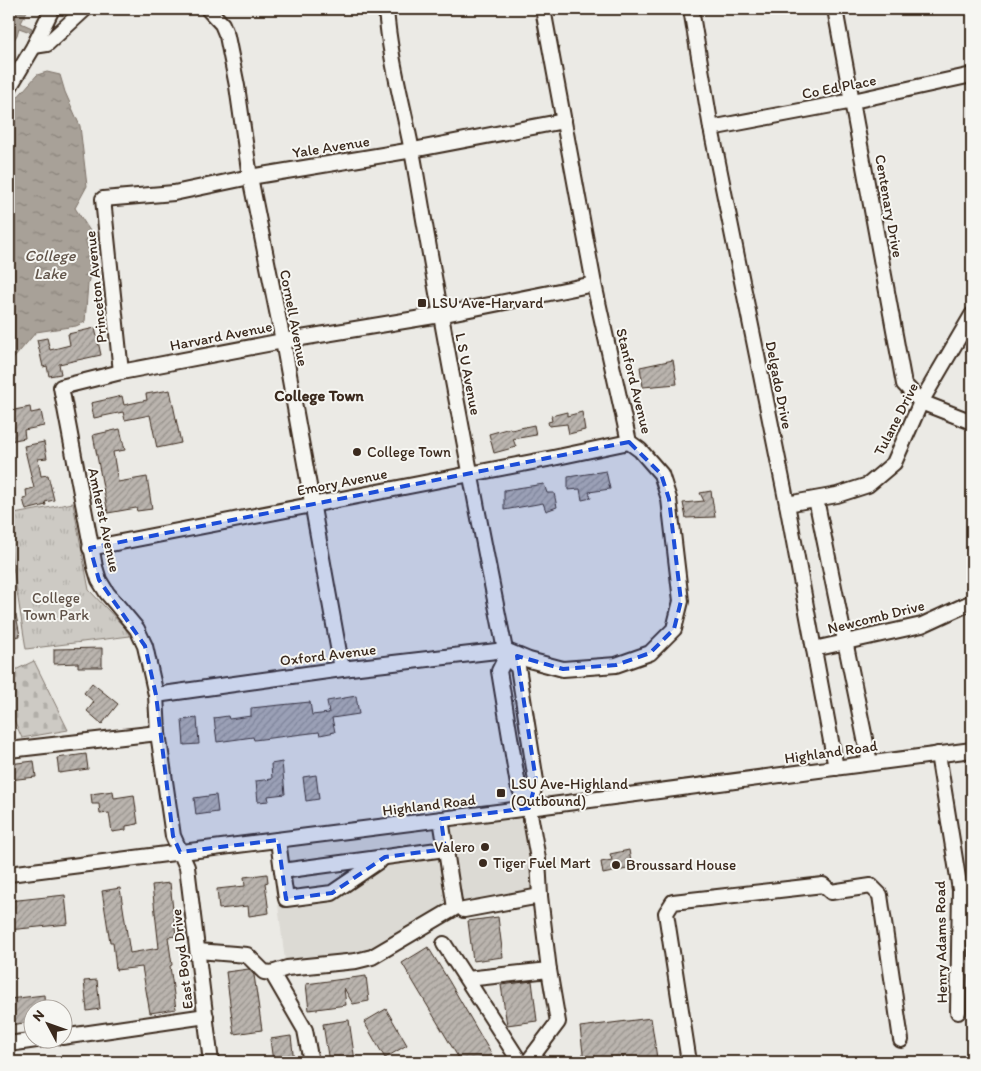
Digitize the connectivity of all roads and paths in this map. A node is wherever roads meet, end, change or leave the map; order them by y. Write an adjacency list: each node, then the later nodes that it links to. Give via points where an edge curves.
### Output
1 (52, 9): 8 (street)
2 (85, 9): 8 (street, via 47,44)
3 (208, 9): 15 (street, Cornell Avenue, via 222,24 227,36)
4 (386, 9): 14 (street, L S U Avenue, via 390,47)
5 (544, 9): 12 (street, Stanford Avenue)
6 (691, 9): 13 (street, Delgado Drive)
7 (835, 9): 11 (street, Centenary Drive)
8 (34, 46): 10 (street)
9 (972, 75): 11 (street, Co Ed Place)
10 (9, 88)
11 (853, 101): 13 (street, Co Ed Place); 23 (street, Centenary Drive, via 904,384)
12 (564, 121): 14 (street, Yale Avenue); 17 (street, Stanford Avenue)
13 (711, 128): 28 (street, Delgado Drive)
14 (413, 150): 15 (street, Yale Avenue); 18 (street, L S U Avenue)
15 (250, 177): 16 (street, Yale Avenue, via 174,193); 20 (street, Cornell Avenue)
16 (102, 199): 21 (street, Princeton Avenue)
17 (594, 284): 18 (street, Harvard Avenue); 25 (street, Stanford Avenue)
18 (440, 315): 20 (street, Harvard Avenue); 26 (street, L S U Avenue)
19 (972, 315): 23 (street, Tulane Drive)
20 (283, 340): 21 (street, Harvard Avenue); 29 (street, Cornell Avenue)
21 (121, 372): 22 (street, Harvard Avenue)
22 (61, 387): 30 (street, Amherst Avenue)
23 (921, 402): 24 (street); 27 (street, Tulane Drive, via 894,464 868,484)
24 (972, 422)
25 (629, 442): 26 (street, Emory Avenue); 34 (street, Stanford Avenue, via 661,474 669,499 681,601 674,629 650,653 616,665 563,669)
26 (470, 474): 29 (street, Emory Avenue); 34 (street, L S U Avenue)
27 (816, 499): 28 (street, Tulane Drive); 32 (street)
28 (786, 504): 33 (street, Delgado Drive)
29 (312, 505): 30 (street, Emory Avenue); 35 (street, Cornell Avenue)
30 (90, 548): 36 (street, Amherst Avenue, via 99,580 137,629 145,646)
31 (972, 602): 32 (street, Newcomb Drive, via 922,625)
32 (844, 642): 33 (street, Newcomb Drive); 41 (street)
33 (814, 649): 42 (street, Delgado Drive)
34 (505, 653): 35 (street, Oxford Avenue); 43 (street, L S U Avenue, via 500,671 518,785); 43 (street, L S U Avenue, via 518,667 536,781)
35 (342, 669): 36 (street, Oxford Avenue)
36 (156, 695): 37 (street, Amherst Avenue)
37 (158, 733): 38 (street); 47 (street, Amherst Avenue, via 173,836)
38 (9, 750)
39 (972, 750): 40 (street, Highland Road)
40 (938, 754): 41 (street, Highland Road); 58 (street, Henry Adams Road, via 960,890)
41 (870, 763): 42 (street, Highland Road)
42 (836, 768): 43 (street, Highland Road)
43 (529, 808): 44 (street, Highland Road); 51 (street, via 538,859)
44 (441, 820): 45 (street, Highland Road); 46 (street)
45 (278, 840): 47 (street, Highland Road); 49 (street)
46 (445, 849): 48 (street); 56 (street, via 455,908 372,957 287,968)
47 (180, 852): 50 (street, Highland Road); 54 (street, East Boyd Drive, via 187,867)
48 (385, 857): 49 (street); 49 (street, via 332,893 286,899)
49 (282, 871)
50 (9, 874)
51 (540, 896): 52 (street); 55 (street)
52 (464, 910)
53 (444, 944): 57 (street)
54 (198, 951): 56 (street, via 246,955 264,972); 59 (street, East Boyd Drive)
55 (549, 970): 57 (street); 67 (street, via 558,1022)
56 (272, 973): 65 (street, via 305,1030)
57 (467, 979): 66 (street)
58 (958, 1012)
59 (206, 1016): 60 (street); 64 (street, East Boyd Drive)
60 (72, 1036)
61 (901, 1040): 68 (street, via 880,895 870,886 831,892 823,885 813,886 673,902 666,913)
62 (22, 1042): 63 (street)
63 (9, 1044)
64 (211, 1062)
65 (311, 1062)
66 (520, 1062)
67 (528, 1062)
68 (689, 1062)

